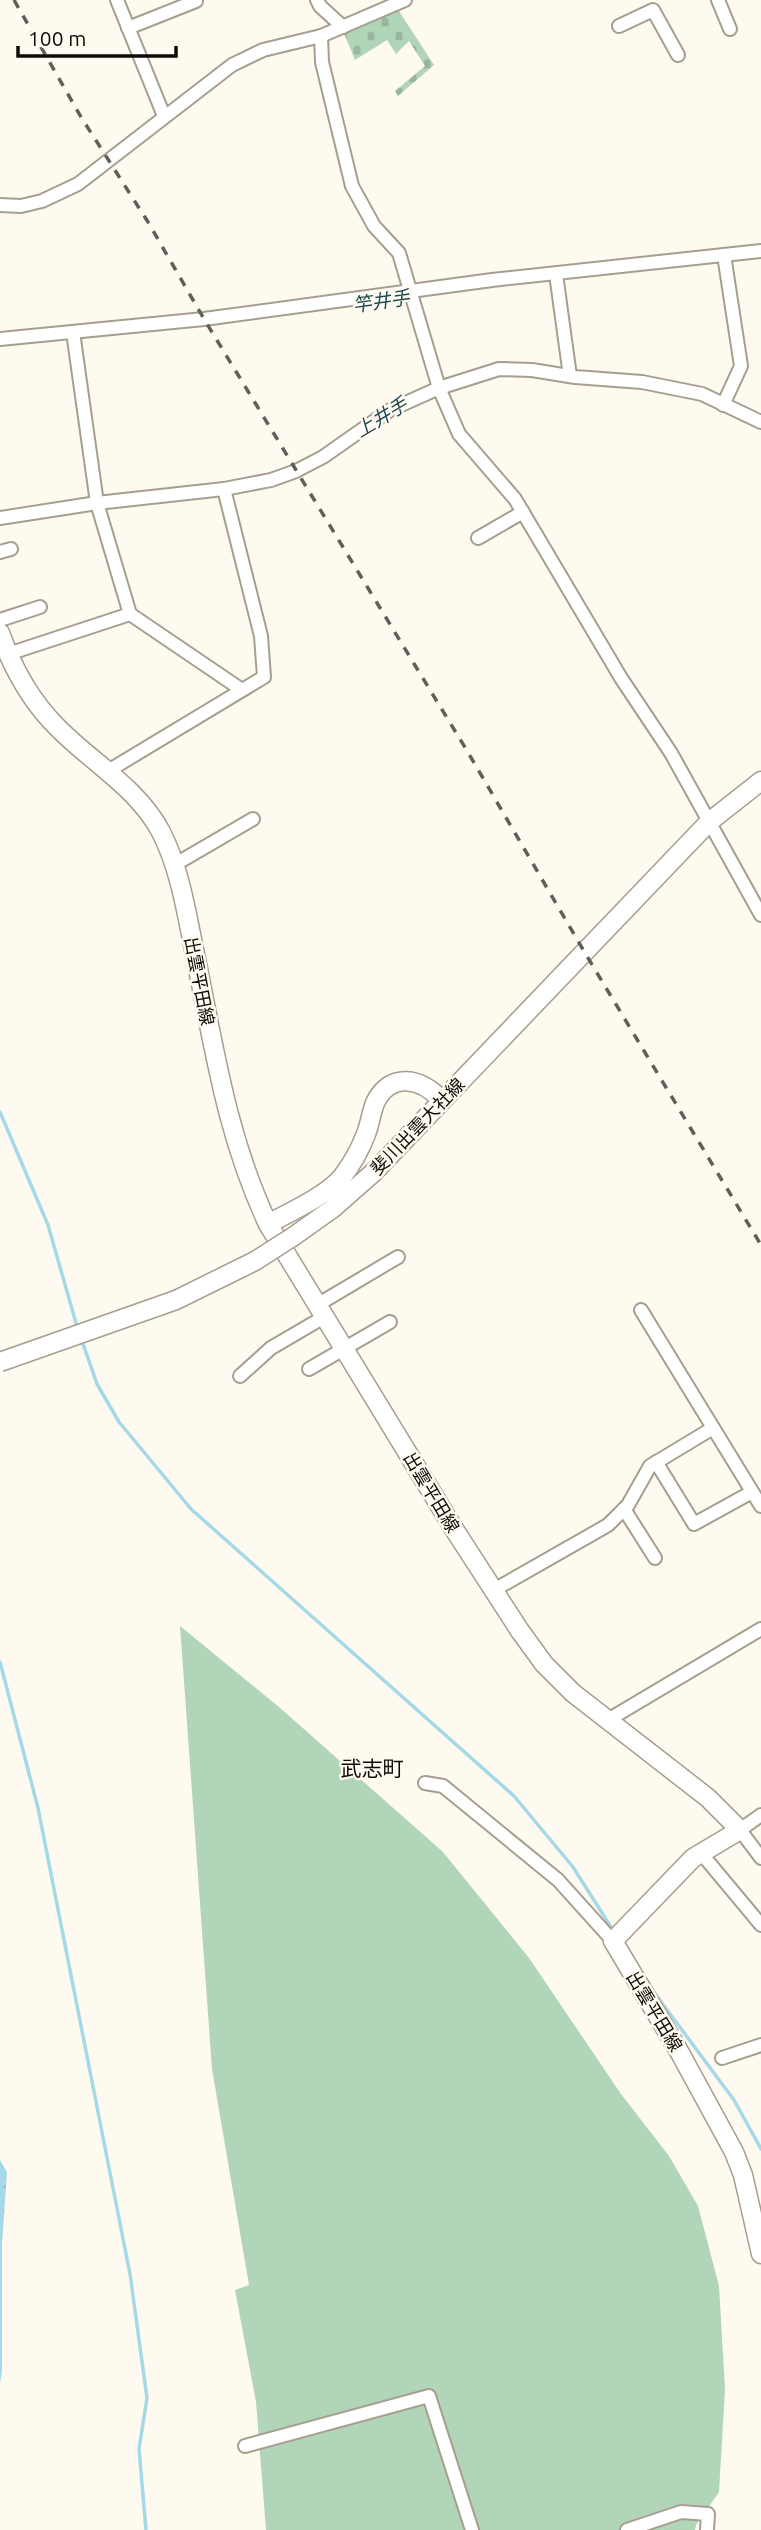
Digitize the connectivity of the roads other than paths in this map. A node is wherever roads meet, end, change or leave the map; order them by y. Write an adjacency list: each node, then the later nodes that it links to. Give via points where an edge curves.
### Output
1 (117, 0): 8 (street)
2 (317, 0): 7 (street)
3 (405, 0): 7 (street)
4 (718, 0): 9 (street)
5 (196, 1): 8 (street)
6 (618, 26): 11 (street, via 653,10)
7 (343, 27): 10 (street)
8 (128, 28): 12 (street)
9 (730, 29)
10 (321, 36): 12 (street, via 263,50 232,65); 17 (street, via 322,62 352,186 374,226 399,253)
11 (678, 55)
12 (164, 116): 13 (street, via 78,184 42,201)
13 (0, 205)
14 (761, 251): 15 (street)
15 (724, 255): 16 (street); 22 (street, via 741,366)
16 (556, 274): 17 (street); 20 (street)
17 (412, 292): 18 (street); 21 (street)
18 (73, 332): 19 (street); 25 (street)
19 (0, 339)
20 (570, 376): 21 (street, via 499,369); 22 (street, via 642,382 702,394)
21 (439, 388): 24 (street, via 390,410 296,471); 26 (street, via 459,434)
22 (723, 405): 23 (street)
23 (761, 422)
24 (224, 489): 25 (street); 34 (street, via 261,636 264,677)
25 (97, 503): 27 (street); 30 (street)
26 (523, 512): 28 (street); 38 (street)
27 (0, 518)
28 (478, 538)
29 (40, 607): 31 (street)
30 (130, 614): 33 (street); 34 (street)
31 (0, 620)
32 (0, 633): 33 (main road, 出雲平田線)
33 (8, 654): 35 (main road, 出雲平田線, via 38,706)
34 (242, 690): 35 (street)
35 (108, 771): 39 (main road, 出雲平田線, via 160,831)
36 (761, 781): 38 (main road, 斐川出雲大社線)
37 (253, 820): 39 (street)
38 (709, 822): 40 (street); 41 (main road, 斐川出雲大社線)
39 (174, 865): 42 (main road, 出雲平田線, via 225,1105 250,1185)
40 (761, 915)
41 (441, 1100): 42 (main road, via 419,1081 393,1084 375,1103 354,1162 338,1180); 48 (main road, 斐川出雲大社線, bridge, via 374,1172 332,1209 255,1261 176,1300)
42 (268, 1224): 45 (main road, 出雲平田線)
43 (398, 1257): 45 (street)
44 (641, 1310): 51 (street)
45 (321, 1311): 47 (main road, 出雲平田線); 50 (street)
46 (390, 1322): 47 (street)
47 (344, 1349): 49 (street); 57 (main road, 出雲平田線)
48 (0, 1362)
49 (309, 1369)
50 (240, 1376)
51 (713, 1428): 52 (street); 53 (street)
52 (656, 1462): 53 (street, via 694,1524); 55 (street, via 649,1466)
53 (752, 1492): 54 (street)
54 (761, 1506)
55 (624, 1509): 56 (street); 57 (street, via 608,1525)
56 (655, 1558)
57 (494, 1590): 59 (main road, 出雲平田線, via 544,1664)
58 (761, 1629): 59 (street)
59 (608, 1720): 62 (main road, 出雲平田線, via 708,1798)
60 (425, 1783): 66 (street, via 443,1786 558,1880)
61 (761, 1815): 62 (street)
62 (740, 1830): 63 (main road); 64 (street)
63 (701, 1853): 65 (street); 66 (main road)
64 (761, 1858)
65 (761, 1925)
66 (618, 1938): 69 (main road, 出雲平田線, via 734,2152)
67 (761, 2045): 68 (street)
68 (722, 2058)
69 (761, 2254)
70 (246, 2446): 71 (street, via 429,2396)
71 (472, 2530)
72 (627, 2530): 73 (street, via 681,2512 708,2514)
73 (708, 2530)

